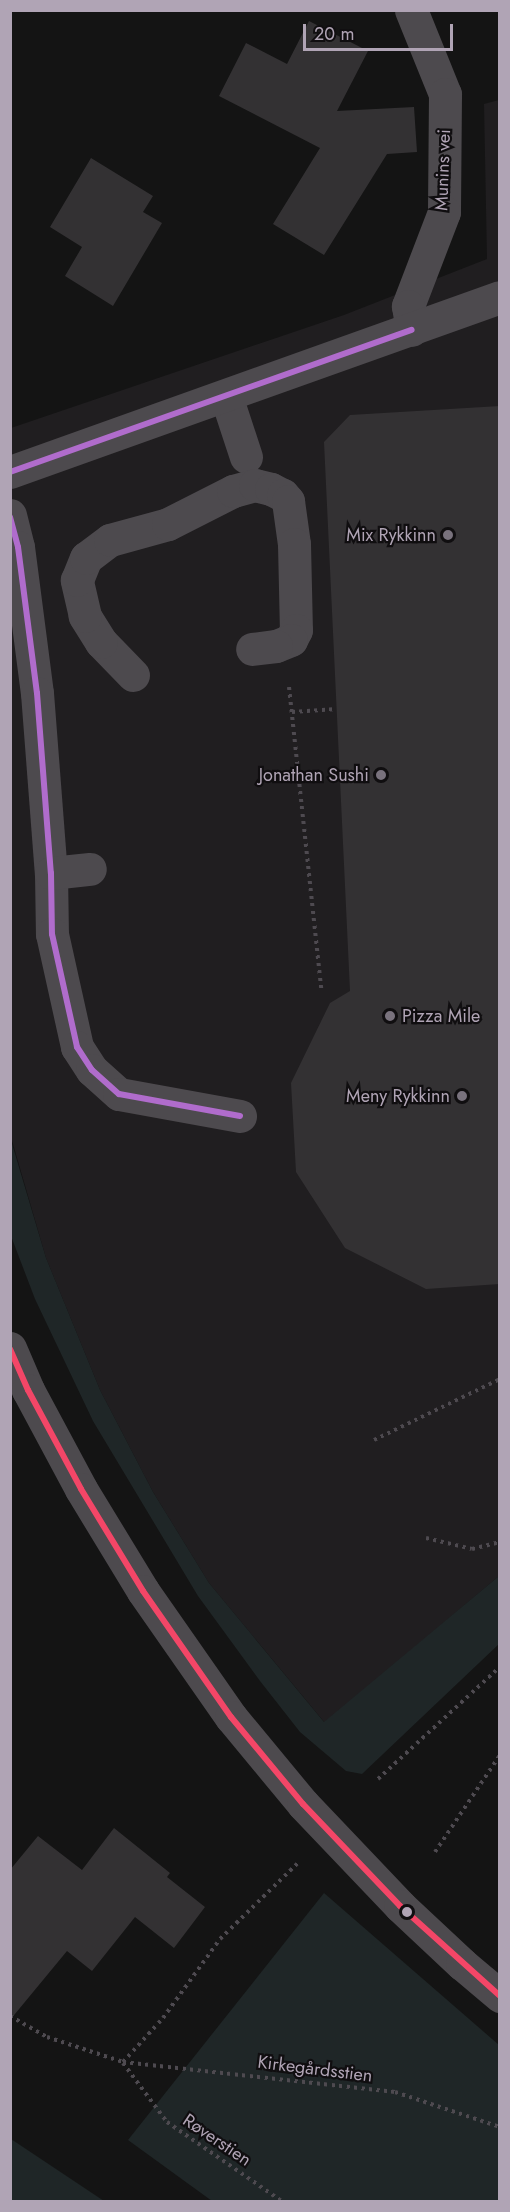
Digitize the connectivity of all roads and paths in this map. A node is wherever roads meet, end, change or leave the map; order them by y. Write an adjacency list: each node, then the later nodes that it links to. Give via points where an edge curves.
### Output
1 (411, 10): 3 (street, Munins vei, via 445,94 444,212 408,306)
2 (500, 297): 3 (street)
3 (412, 330): 4 (street)
4 (226, 396): 5 (street); 6 (street)
5 (246, 457)
6 (10, 472)
7 (10, 515): 13 (street, via 18,547 37,693)
8 (268, 646): 9 (street, via 291,639 296,630 294,544 288,501 271,489 255,485 233,491 161,527 110,540 86,558 77,580 85,616 101,642); 11 (path)
9 (133, 675)
10 (337, 709): 11 (path)
11 (292, 712): 14 (path)
12 (90, 869): 13 (street)
13 (51, 873): 15 (street, via 52,934 77,1047 92,1070 119,1094)
14 (321, 988)
15 (240, 1116)
16 (10, 1348): 26 (street, via 81,1489 143,1591 231,1717 303,1804 392,1898)
17 (500, 1379): 18 (path)
18 (374, 1440)
19 (426, 1538): 20 (path, via 472,1549)
20 (500, 1542)
21 (500, 1667): 23 (path)
22 (500, 1755): 24 (path)
23 (378, 1779)
24 (435, 1852)
25 (300, 1861): 28 (path, via 220,1938 163,2018)
26 (500, 1996)
27 (10, 2016): 28 (path, Kirkegårdsstien, via 47,2037)
28 (123, 2062): 29 (path, Kirkegårdsstien, via 395,2092); 30 (path, Røverstien, via 167,2122)
29 (500, 2127)
30 (283, 2202)

